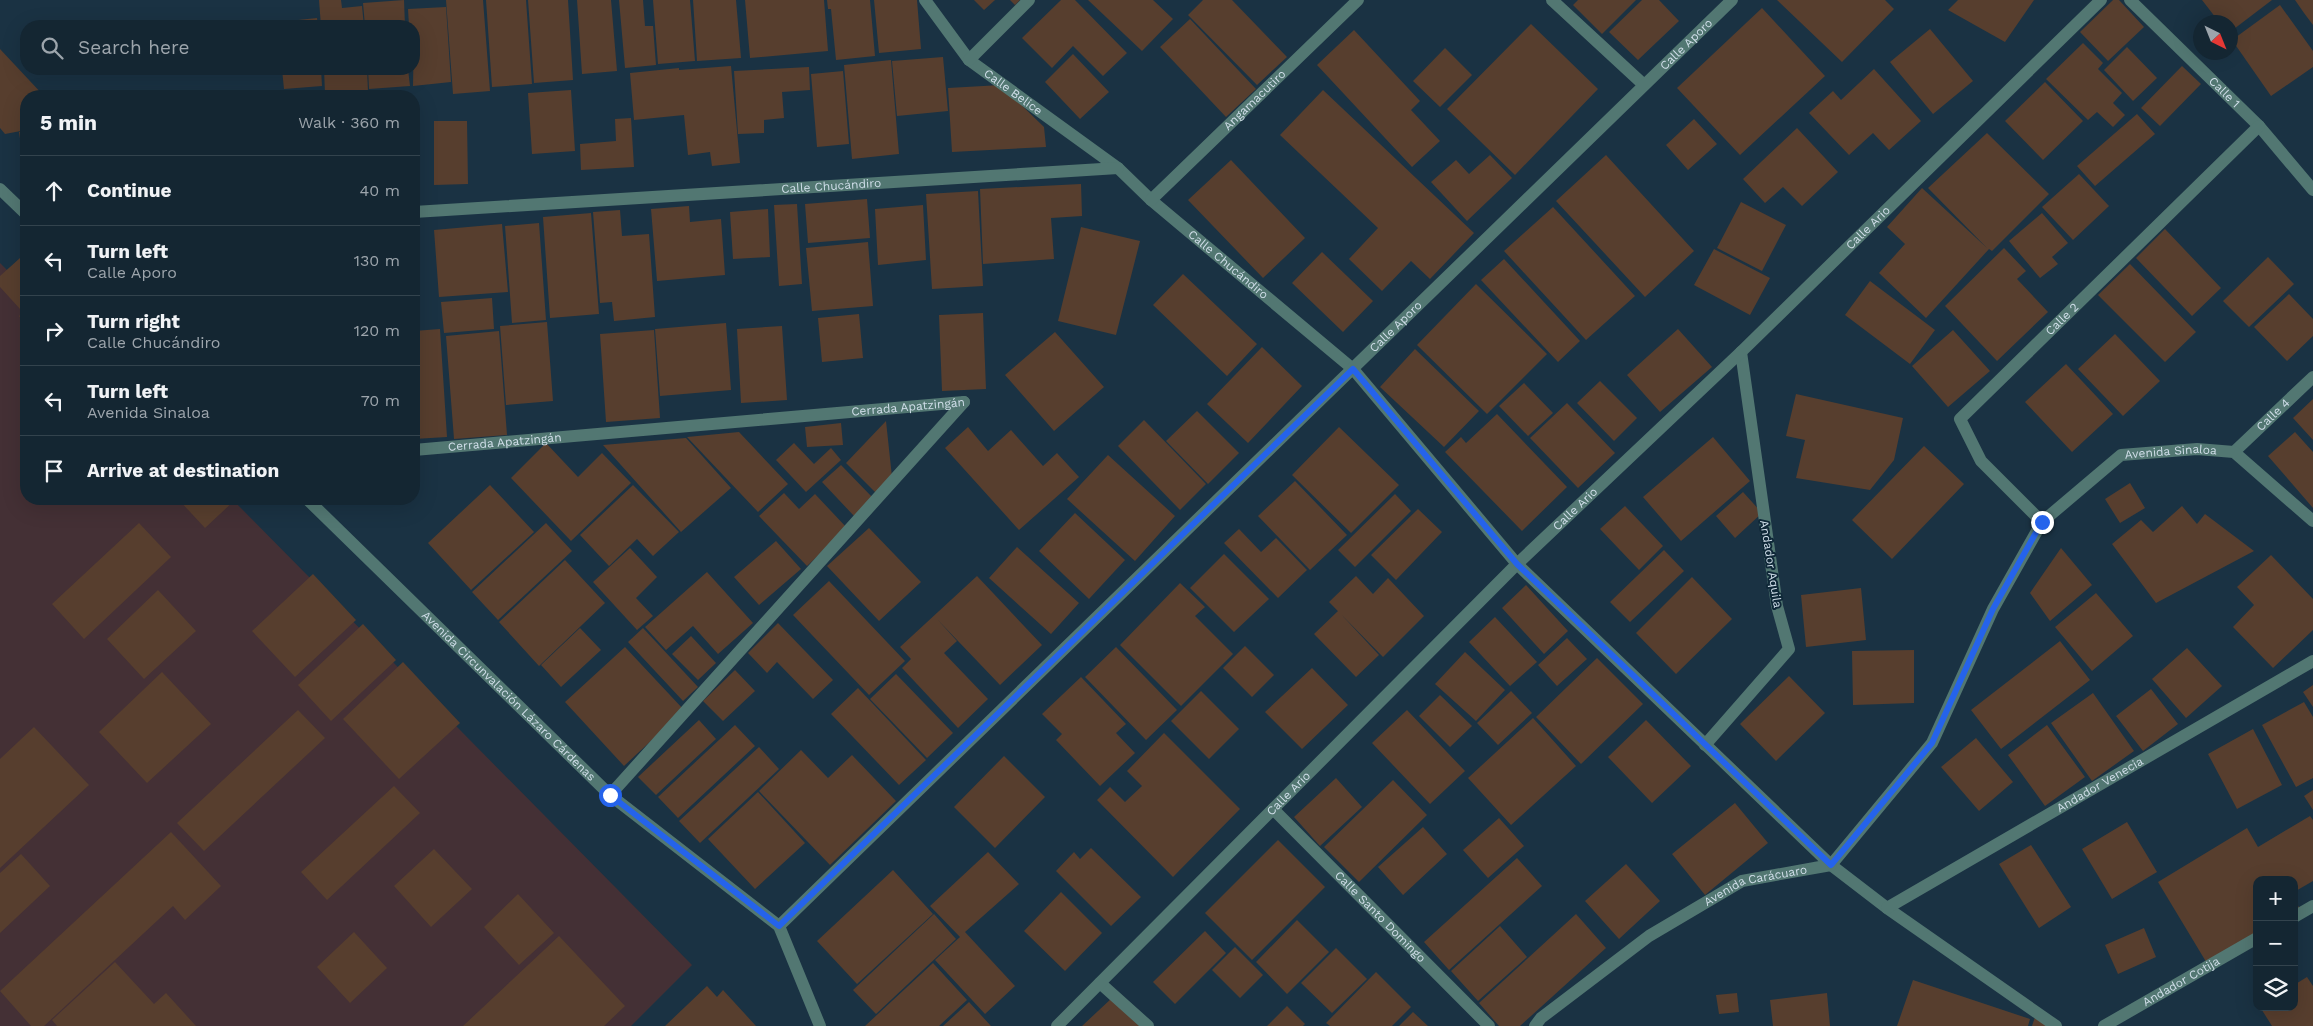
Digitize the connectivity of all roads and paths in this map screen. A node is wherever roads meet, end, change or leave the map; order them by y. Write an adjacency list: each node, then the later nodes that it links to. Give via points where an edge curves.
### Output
1 (925, 0): 8 (street, Calle Belice)
2 (1029, 0): 8 (street)
3 (1358, 0): 14 (street, Angamacutiro)
4 (1552, 0): 9 (street)
5 (1732, 0): 9 (street, Calle Aporo)
6 (2101, 0): 17 (street, Calle Ario)
7 (2130, 0): 10 (street, Calle 1)
8 (969, 60): 11 (street, Calle Belice)
9 (1644, 85): 18 (street, Calle Aporo)
10 (2259, 126): 13 (street, Calle 1); 24 (street, Calle 2, via 1960,419 1981,461)
11 (1118, 168): 14 (street, Calle Chucándiro); 16 (street, Calle Chucándiro)
12 (0, 189): 15 (street)
13 (2313, 190)
14 (1151, 200): 18 (street, Calle Chucándiro)
15 (20, 208)
16 (420, 212)
17 (1741, 352): 25 (street, Calle Ario); 27 (street, Andador Aquila, via 1776,606 1789,649)
18 (1353, 369): 25 (street, Calle Chucándiro); 34 (street, Calle Aporo)
19 (2313, 377): 21 (street, Calle 4)
20 (420, 449): 28 (street, Cerrada Apatzingán, via 964,402)
21 (2234, 452): 23 (street, Avenida Sinaloa); 24 (street, Avenida Sinaloa, via 2197,449 2121,455)
22 (313, 505): 28 (street, Avenida Circunvalación Lázaro Cárdenas)
23 (2313, 521)
24 (2042, 522): 30 (street, Avenida Sinaloa, via 1993,609 1932,743)
25 (1517, 564): 27 (street, Calle Chucándiro); 29 (street, Calle Ario)
26 (2313, 661): 32 (street, Andador Venecia)
27 (1705, 745): 30 (street, Calle Chucándiro)
28 (610, 795): 34 (street, Avenida Circunvalación Lázaro Cárdenas)
29 (1273, 809): 36 (street, Calle Ario); 40 (street, Calle Santo Domingo)
30 (1831, 865): 32 (street); 41 (street, Avenida Carácuaro, via 1742,881 1649,936 1541,1018)
31 (2313, 906): 33 (street)
32 (1887, 908): 42 (street)
33 (2298, 915)
34 (779, 926): 37 (street, Avenida Circunvalación Lázaro Cárdenas)
35 (2253, 940): 43 (street, Andador Cotija)
36 (1100, 983): 38 (street, Calle Ario); 39 (street)
37 (820, 1026)
38 (1057, 1026)
39 (1148, 1026)
40 (1489, 1026)
41 (1535, 1026)
42 (2056, 1026)
43 (2104, 1026)

